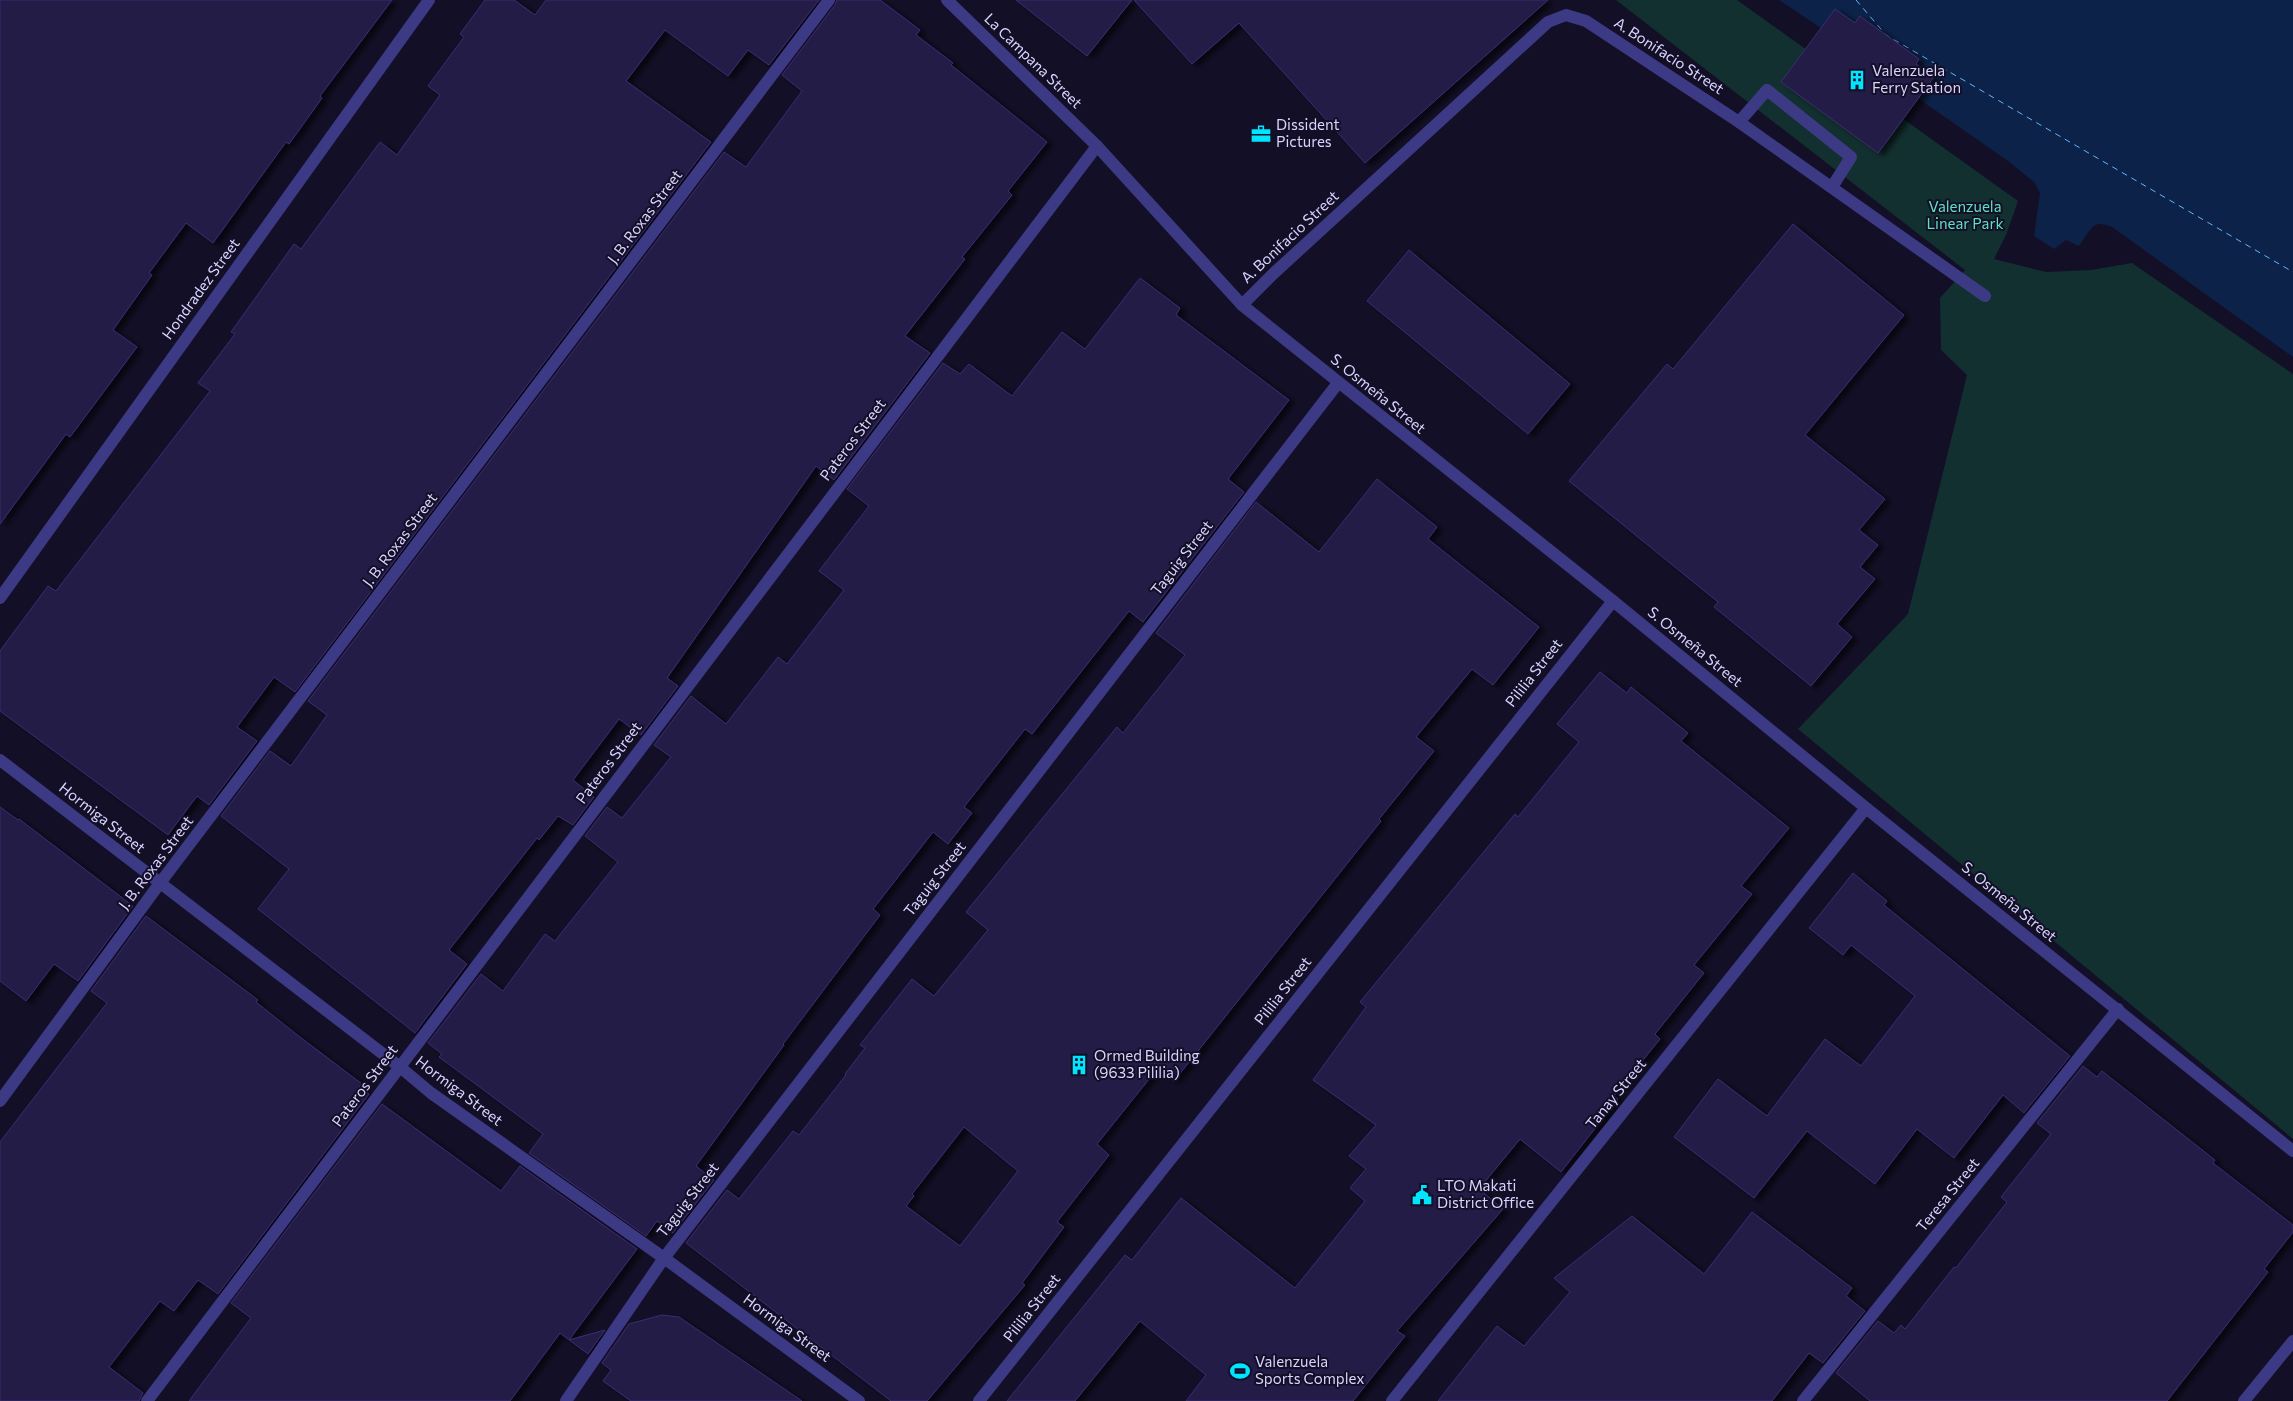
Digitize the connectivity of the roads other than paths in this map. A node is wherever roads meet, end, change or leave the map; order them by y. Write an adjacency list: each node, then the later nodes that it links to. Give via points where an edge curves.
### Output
1 (429, 0): 10 (street, Hondradez Street)
2 (830, 0): 14 (street, J. B. Roxas Street)
3 (947, 0): 5 (street, La Campana Street)
4 (1739, 122): 6 (street, A. Bonifacio Street); 6 (street, via 1767,90 1851,157); 8 (street, A. Bonifacio Street, via 1586,21 1566,15 1548,22)
5 (1097, 146): 8 (street, S. Osmeña Street); 16 (street, Pateros Street)
6 (1832, 187): 7 (street, A. Bonifacio Street)
7 (1985, 296)
8 (1242, 305): 9 (street, S. Osmeña Street)
9 (1338, 383): 11 (street, S. Osmeña Street); 19 (street, Taguig Street)
10 (0, 598)
11 (1613, 601): 13 (street, S. Osmeña Street); 24 (street, Pililia Street)
12 (0, 760): 14 (street, Hormiga Street)
13 (1866, 808): 15 (street, S. Osmeña Street); 25 (street, Tanay Street)
14 (160, 883): 16 (street, Hormiga Street); 17 (street, J. B. Roxas Street)
15 (2118, 1009): 18 (street, S. Osmeña Street); 26 (street, Teresa Street)
16 (400, 1067): 19 (street, Hormiga Street, via 430,1093); 21 (street, Pateros Street)
17 (0, 1101)
18 (2293, 1151)
19 (664, 1258): 22 (street, Taguig Street); 23 (street, Hormiga Street)
20 (2293, 1341): 27 (street)
21 (147, 1401)
22 (566, 1401)
23 (859, 1401)
24 (979, 1401)
25 (1392, 1401)
26 (1803, 1401)
27 (2244, 1401)

